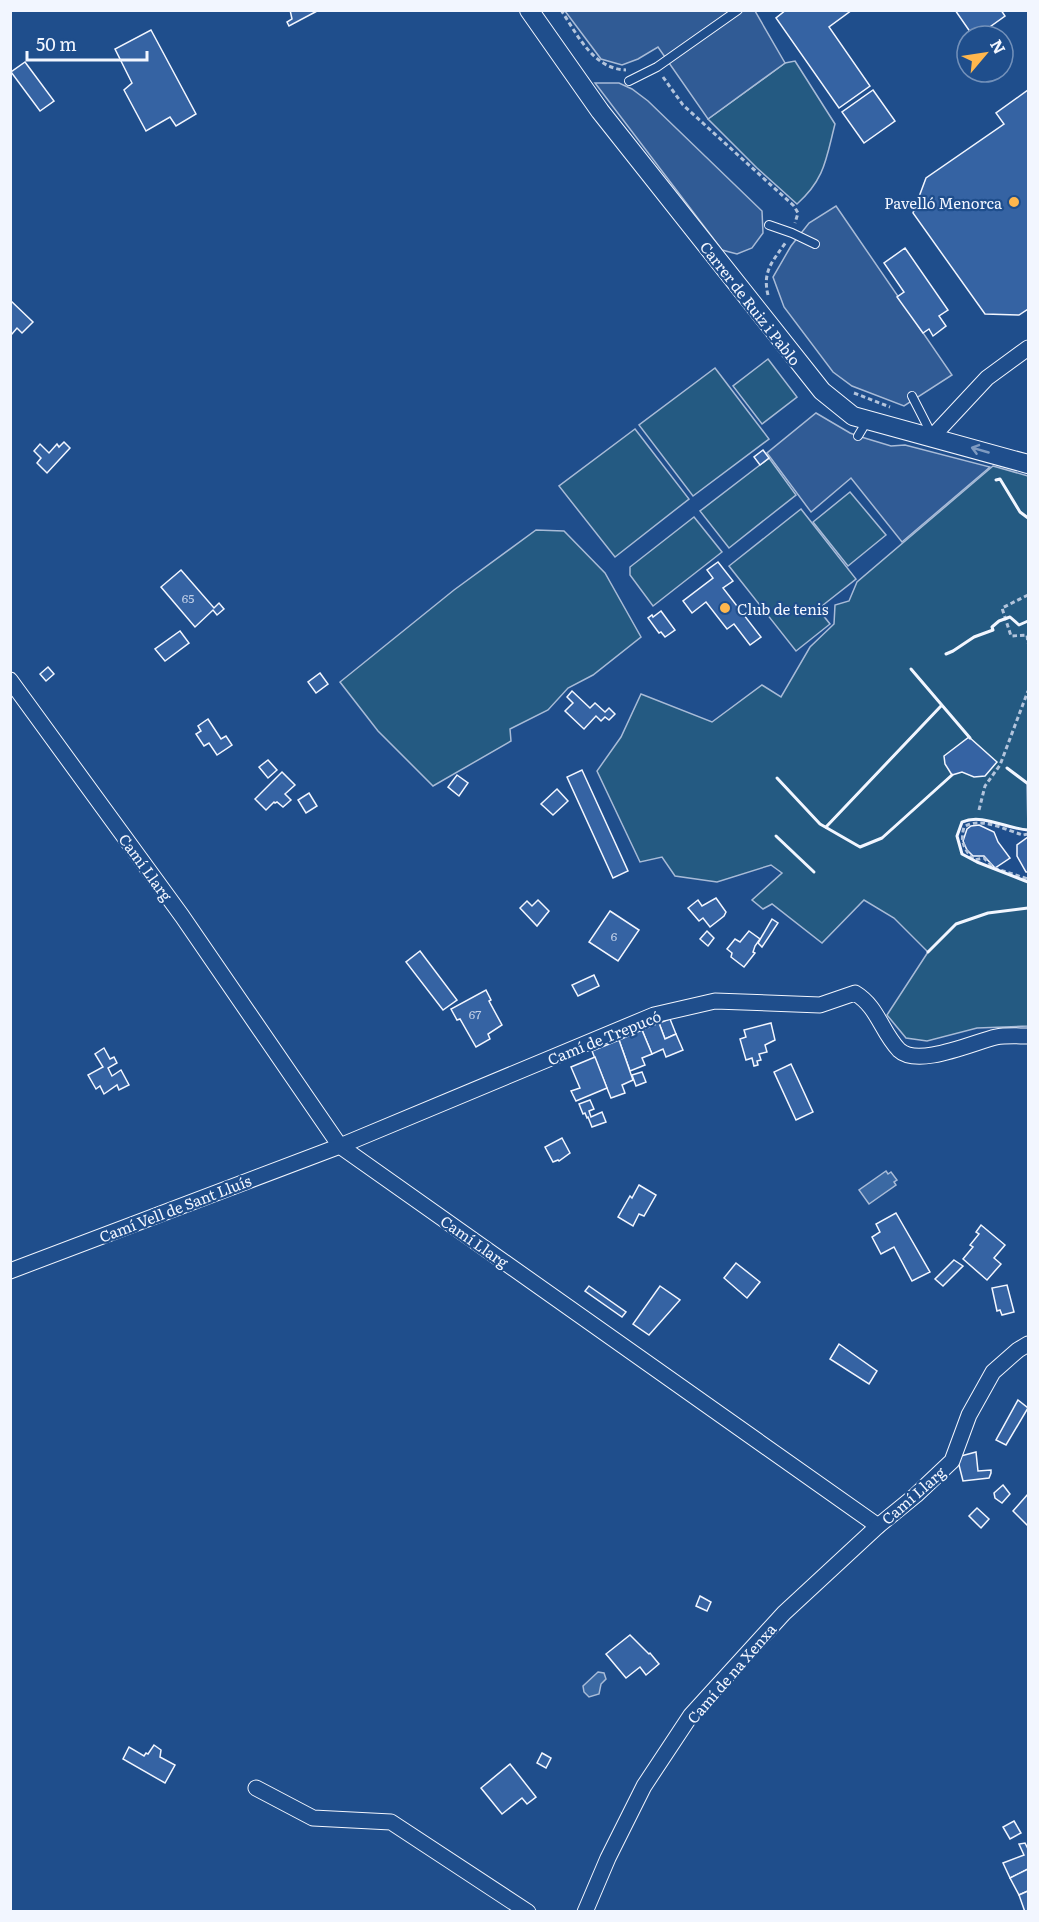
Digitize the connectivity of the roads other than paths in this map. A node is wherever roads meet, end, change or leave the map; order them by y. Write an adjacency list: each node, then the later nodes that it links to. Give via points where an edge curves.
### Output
1 (530, 10): 8 (street, Carrer de Ruiz i Pablo, via 620,138 822,391 853,416)
2 (738, 10): 3 (lane, via 657,67)
3 (629, 81)
4 (769, 225): 5 (lane)
5 (816, 244)
6 (1029, 348): 10 (street, via 987,378)
7 (912, 396): 10 (lane)
8 (867, 420): 9 (lane); 10 (street, Carrer de Ruiz i Pablo)
9 (858, 436)
10 (932, 437): 11 (street, Carrer de Ruiz i Pablo, one-way to 10)
11 (1029, 464)
12 (10, 680): 14 (street, Camí Llarg, via 182,916)
13 (1029, 1036): 14 (street, Camí de Trepucó, via 999,1036 933,1056 916,1056 901,1052 883,1029 874,1009 855,993 820,1005 715,1001 654,1015)
14 (340, 1146): 15 (street, Camí Vell de Sant Lluís); 17 (street, Camí Llarg)
15 (10, 1271)
16 (1029, 1344): 17 (street, Camí Llarg, via 993,1372 969,1415 952,1461)
17 (878, 1526): 20 (street, Camí de na Xenxa, via 784,1613 691,1715 644,1786)
18 (256, 1788): 19 (street, via 313,1818 391,1822)
19 (528, 1911)
20 (585, 1911)

